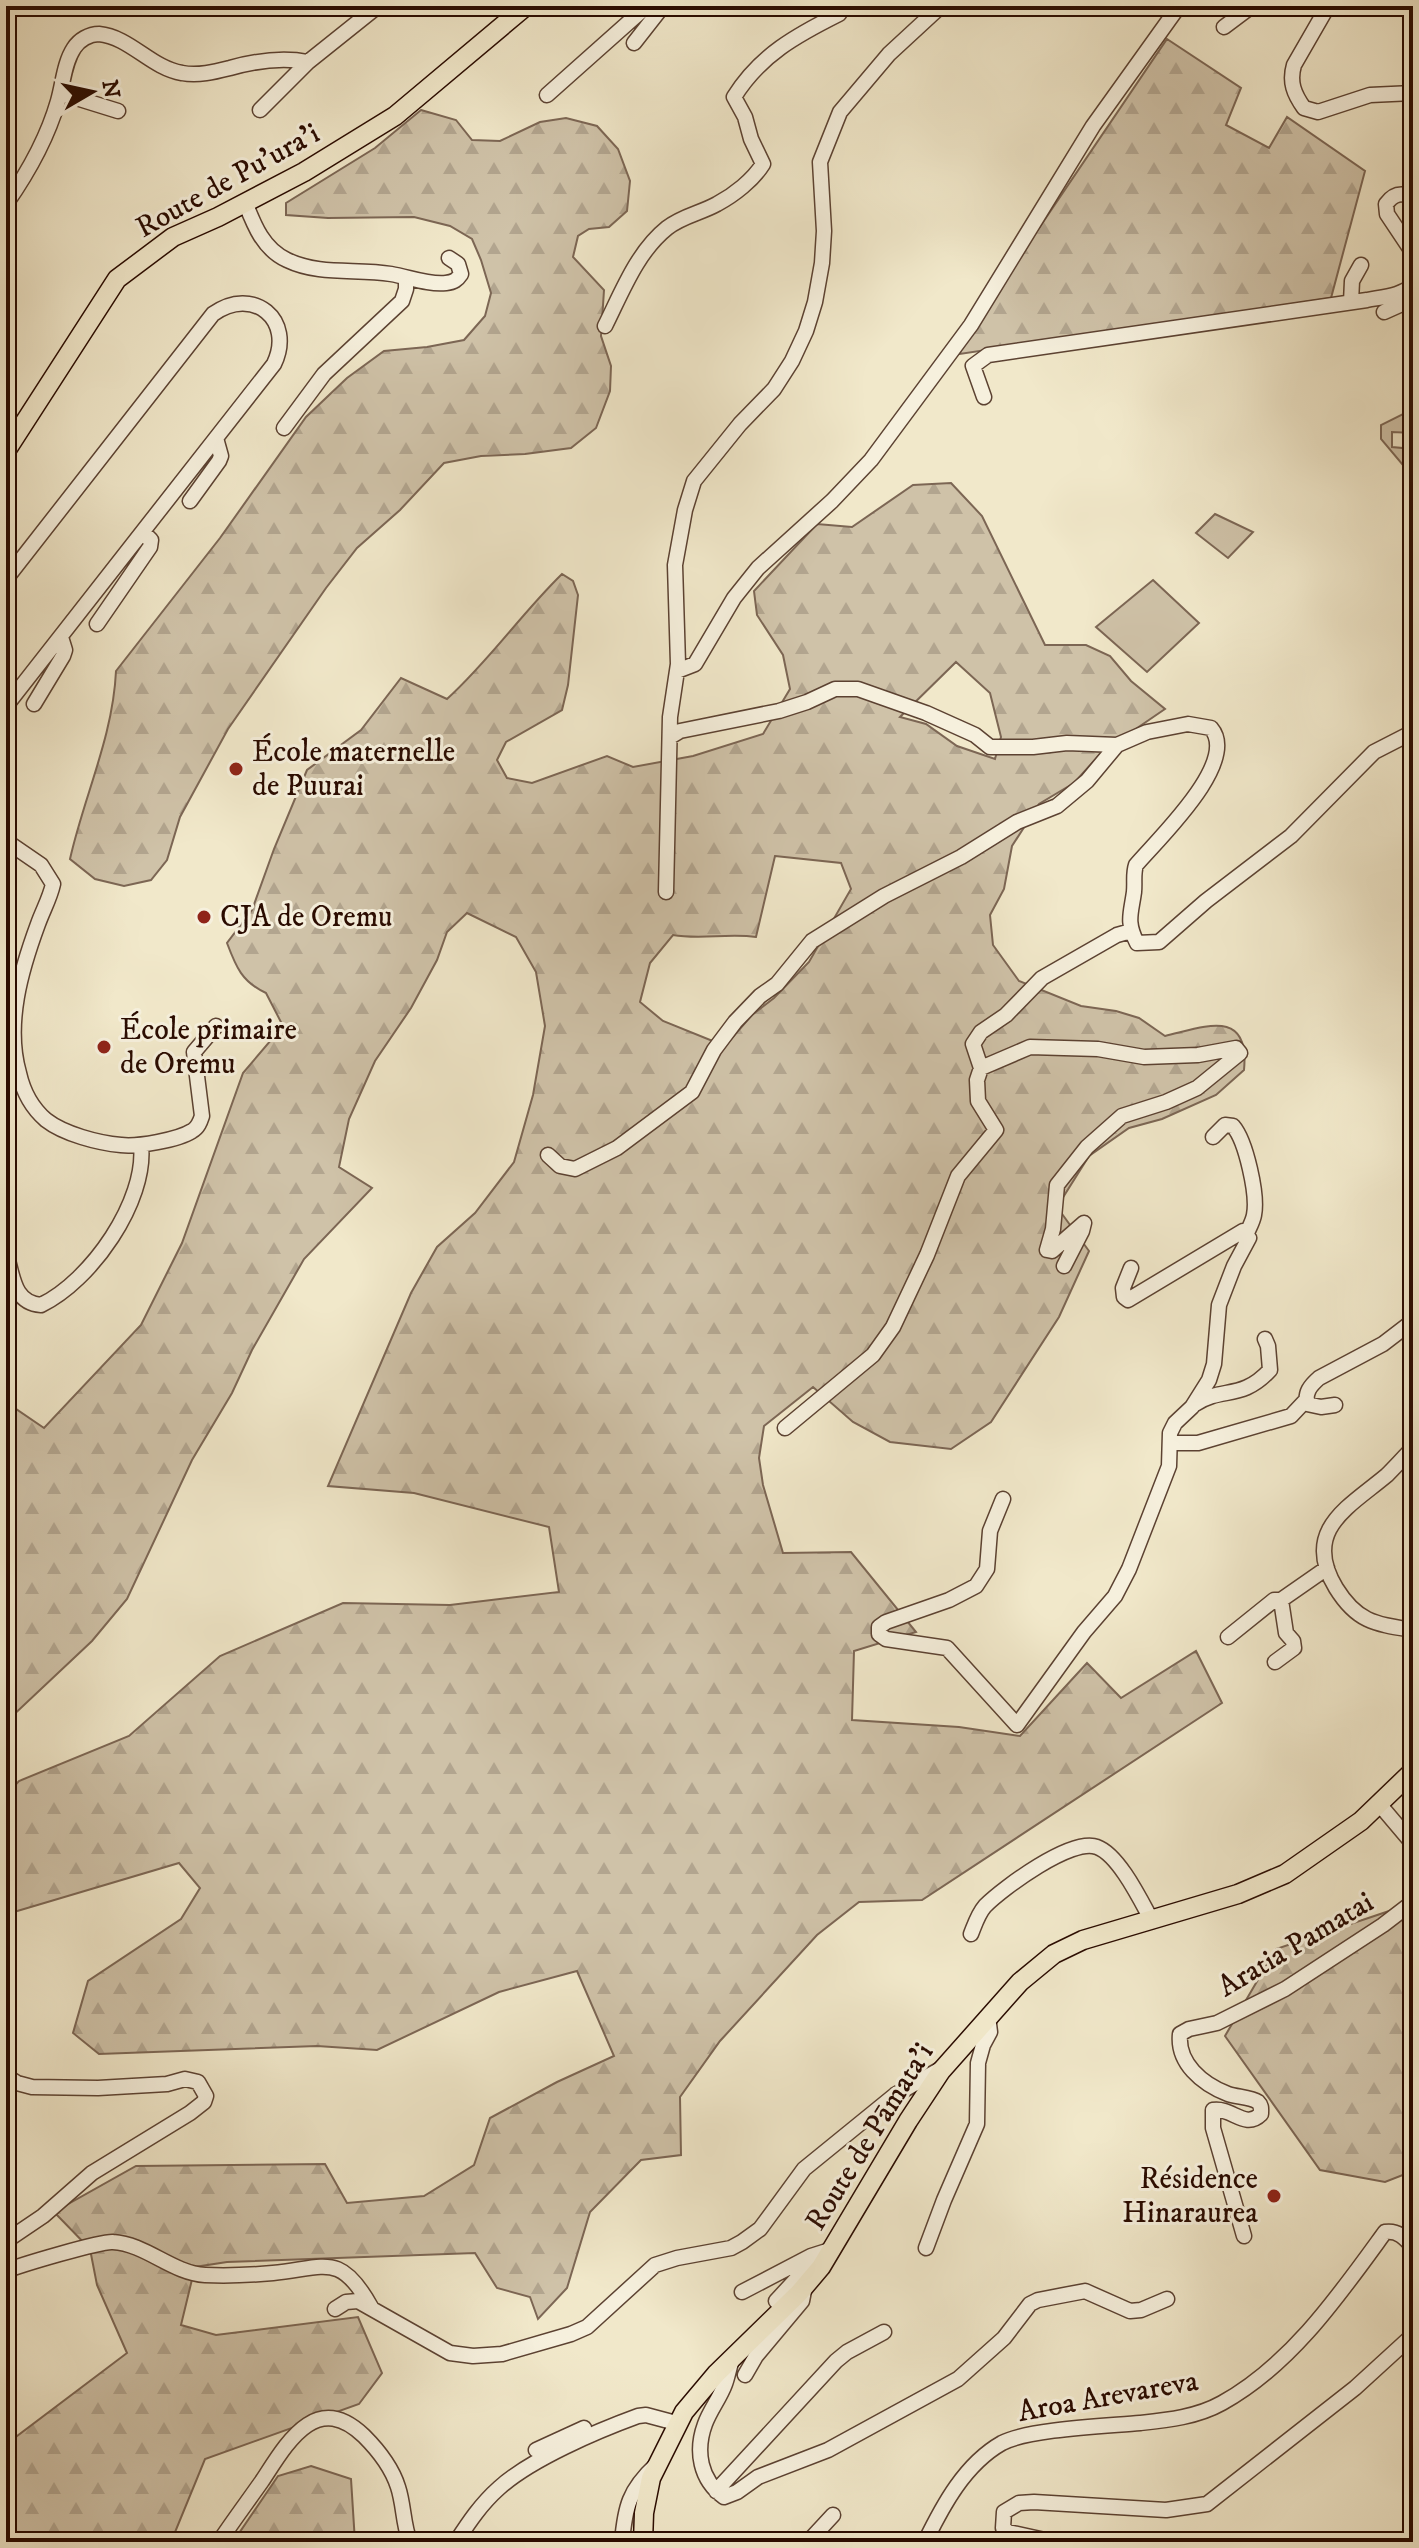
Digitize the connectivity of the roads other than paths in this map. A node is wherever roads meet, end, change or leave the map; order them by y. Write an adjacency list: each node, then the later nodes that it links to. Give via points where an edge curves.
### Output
1 (378, 6): 13 (street)
2 (526, 6): 20 (main road, Route de Pu'ura'i, via 395,116)
3 (647, 6): 10 (street)
4 (663, 6): 12 (street)
5 (844, 6): 22 (street, via 839,14 775,50 740,87 734,97 763,164)
6 (941, 6): 42 (street, via 872,72 840,112 827,139 820,162 822,263 806,331 774,389 694,481 685,510 675,565)
7 (1179, 6): 42 (street, via 1093,126 932,380 871,460 748,579 695,664)
8 (1252, 6): 11 (street)
9 (1328, 6): 15 (street, via 1291,75 1304,108 1318,112 1370,95)
10 (632, 11): 16 (street)
11 (1224, 27)
12 (634, 43)
13 (308, 62): 14 (street, via 289,59 181,73 153,63 120,41 94,35 72,51); 17 (street)
14 (60, 93): 18 (street); 21 (street, via 30,164)
15 (1413, 93)
16 (547, 95)
17 (260, 110)
18 (118, 111)
19 (1413, 198): 24 (street, via 1399,194 1386,204)
20 (245, 202): 27 (street, via 260,236 289,261 321,270); 36 (main road, Route de Pu'ura'i, via 173,237 117,279)
21 (6, 204)
22 (718, 204): 23 (street); 32 (street, via 681,218 651,243)
23 (682, 209)
24 (1413, 253)
25 (449, 258): 27 (street, via 460,268 457,280)
26 (1361, 265): 30 (street, via 1352,281)
27 (406, 278): 34 (street, via 402,301 324,374)
28 (1413, 284): 30 (street, via 1397,294)
29 (1413, 299): 31 (street)
30 (1351, 302): 33 (street, via 988,355 973,366)
31 (1384, 312)
32 (605, 326)
33 (984, 397)
34 (284, 428)
35 (216, 438): 37 (street, via 219,461); 38 (street); 39 (street, via 279,355 277,327 255,305 231,304 205,322)
36 (6, 451)
37 (190, 501)
38 (144, 533): 40 (street, via 150,547); 41 (street)
39 (7, 575)
40 (97, 624)
41 (61, 637): 43 (street, via 63,656); 44 (street)
42 (677, 671): 46 (street)
43 (34, 704)
44 (6, 706)
45 (1413, 732): 50 (street, via 1374,752 1291,836 1159,942 1137,943)
46 (670, 737): 47 (street, via 796,707 835,689 858,689 951,722 990,747); 49 (street)
47 (1117, 745): 50 (street, via 1188,724 1211,728 1217,739 1205,784 1136,865); 55 (street, via 1057,806 1017,822 812,941 777,984 735,1022 692,1092 617,1148 575,1169 560,1166)
48 (6, 841): 54 (street, via 41,865 53,884 22,970 15,1008 14,1046 24,1089 33,1106 56,1126 109,1144)
49 (666, 892)
50 (1131, 931): 52 (street, via 1042,978 981,1032 973,1044)
51 (216, 1026): 54 (street, via 194,1052 199,1124 176,1137)
52 (981, 1068): 58 (street, via 1030,1047 1144,1057 1236,1048 1240,1053 1197,1088 1122,1116 1087,1147 1057,1185 1047,1250 1084,1223); 65 (street, via 978,1101 996,1130 958,1176 893,1327 873,1355)
53 (1213, 1137): 56 (street, via 1225,1125 1240,1134 1255,1214)
54 (141, 1145): 57 (street, via 136,1187 120,1224 94,1260 59,1294 41,1305 23,1299)
55 (548, 1155)
56 (1247, 1233): 59 (street, via 1128,1300 1123,1288); 64 (street, via 1219,1305 1209,1380)
57 (6, 1253)
58 (1064, 1266)
59 (1131, 1268)
60 (1413, 1321): 62 (street, via 1383,1344 1319,1378)
61 (1265, 1339): 64 (street, via 1270,1370 1262,1378 1239,1393 1204,1398)
62 (1307, 1399): 63 (street, via 1307,1404 1321,1407); 66 (street, via 1291,1416 1198,1443)
63 (1335, 1405)
64 (1192, 1407): 66 (street, via 1175,1423)
65 (785, 1428)
66 (1170, 1443): 68 (street, via 1160,1493 1115,1596 1017,1725 947,1648 879,1634 886,1622 976,1586 987,1569 990,1531)
67 (1413, 1448): 69 (street, via 1330,1526 1324,1548)
68 (1003, 1499)
69 (1327, 1568): 70 (street); 71 (street, via 1357,1614 1380,1625)
70 (1281, 1600): 72 (street, via 1274,1600); 73 (street, via 1294,1648)
71 (1413, 1630)
72 (1228, 1637)
73 (1275, 1662)
74 (1413, 1771): 75 (main road, Route de Pāmata'i)
75 (1380, 1805): 76 (street); 78 (main road, Route de Pāmata'i, via 1285,1874)
76 (1413, 1844)
77 (1413, 1902): 83 (street, Aratia Pamatai, via 1285,1989 1217,2023 1180,2034 1183,2059 1195,2073 1227,2094 1261,2106 1255,2120 1222,2109 1211,2115)
78 (1152, 1921): 79 (street, via 1107,1853 1088,1846 1040,1864 1015,1881 984,1907); 80 (main road, Route de Pāmata'i, via 1083,1940 1054,1954)
79 (971, 1934)
80 (988, 2016): 81 (main road, Route de Pāmata'i); 86 (street, via 990,2032 978,2063 977,2124)
81 (944, 2067): 87 (main road, Route de Pāmata'i); 95 (street, via 895,2095 804,2169 760,2229 731,2248 655,2265)
82 (6, 2076): 84 (street, via 32,2087 98,2088 185,2079 198,2082 206,2096 190,2113 92,2173)
83 (1244, 2236)
84 (6, 2241)
85 (1413, 2247): 113 (street, Aroa Arevareva, via 1403,2236 1385,2232 1288,2352 1223,2403 1194,2415 1003,2442 961,2481)
86 (926, 2248)
87 (829, 2249): 89 (main road, Route de Pāmata'i); 90 (street); 92 (street)
88 (6, 2271): 93 (street, via 111,2242 206,2275 320,2265 349,2275)
89 (805, 2286): 99 (main road, Route de Pāmata'i); 100 (street, via 802,2301)
90 (742, 2292)
91 (1167, 2299): 105 (street, via 1130,2311 1085,2291 1038,2300 958,2379 828,2450 766,2473 724,2497)
92 (776, 2301)
93 (371, 2307): 94 (street, via 358,2301); 95 (street, via 450,2353 473,2356 502,2354)
94 (335, 2309)
95 (587, 2327): 98 (street)
96 (884, 2332): 105 (street, via 836,2361)
97 (1413, 2335): 114 (street, via 1355,2388 1207,2504 1166,2510 1034,2502 1004,2512 1004,2530 1012,2535)
98 (579, 2343)
99 (734, 2356): 102 (main road, Route de Pāmata'i); 105 (street, via 699,2445 704,2474)
100 (745, 2375)
101 (646, 2415): 102 (street); 103 (street, via 618,2415); 109 (street, via 592,2434 502,2485)
102 (676, 2423): 104 (main road, Route de Pāmata'i)
103 (536, 2450)
104 (656, 2465): 110 (street, via 628,2499); 111 (main road, Route de Pāmata'i, via 646,2495)
105 (716, 2491)
106 (833, 2515): 112 (street)
107 (219, 2542): 108 (street, via 285,2444 302,2428 334,2418 353,2425 388,2466)
108 (410, 2542)
109 (456, 2542)
110 (622, 2542)
111 (643, 2542)
112 (808, 2542)
113 (925, 2542)
114 (1054, 2542)

